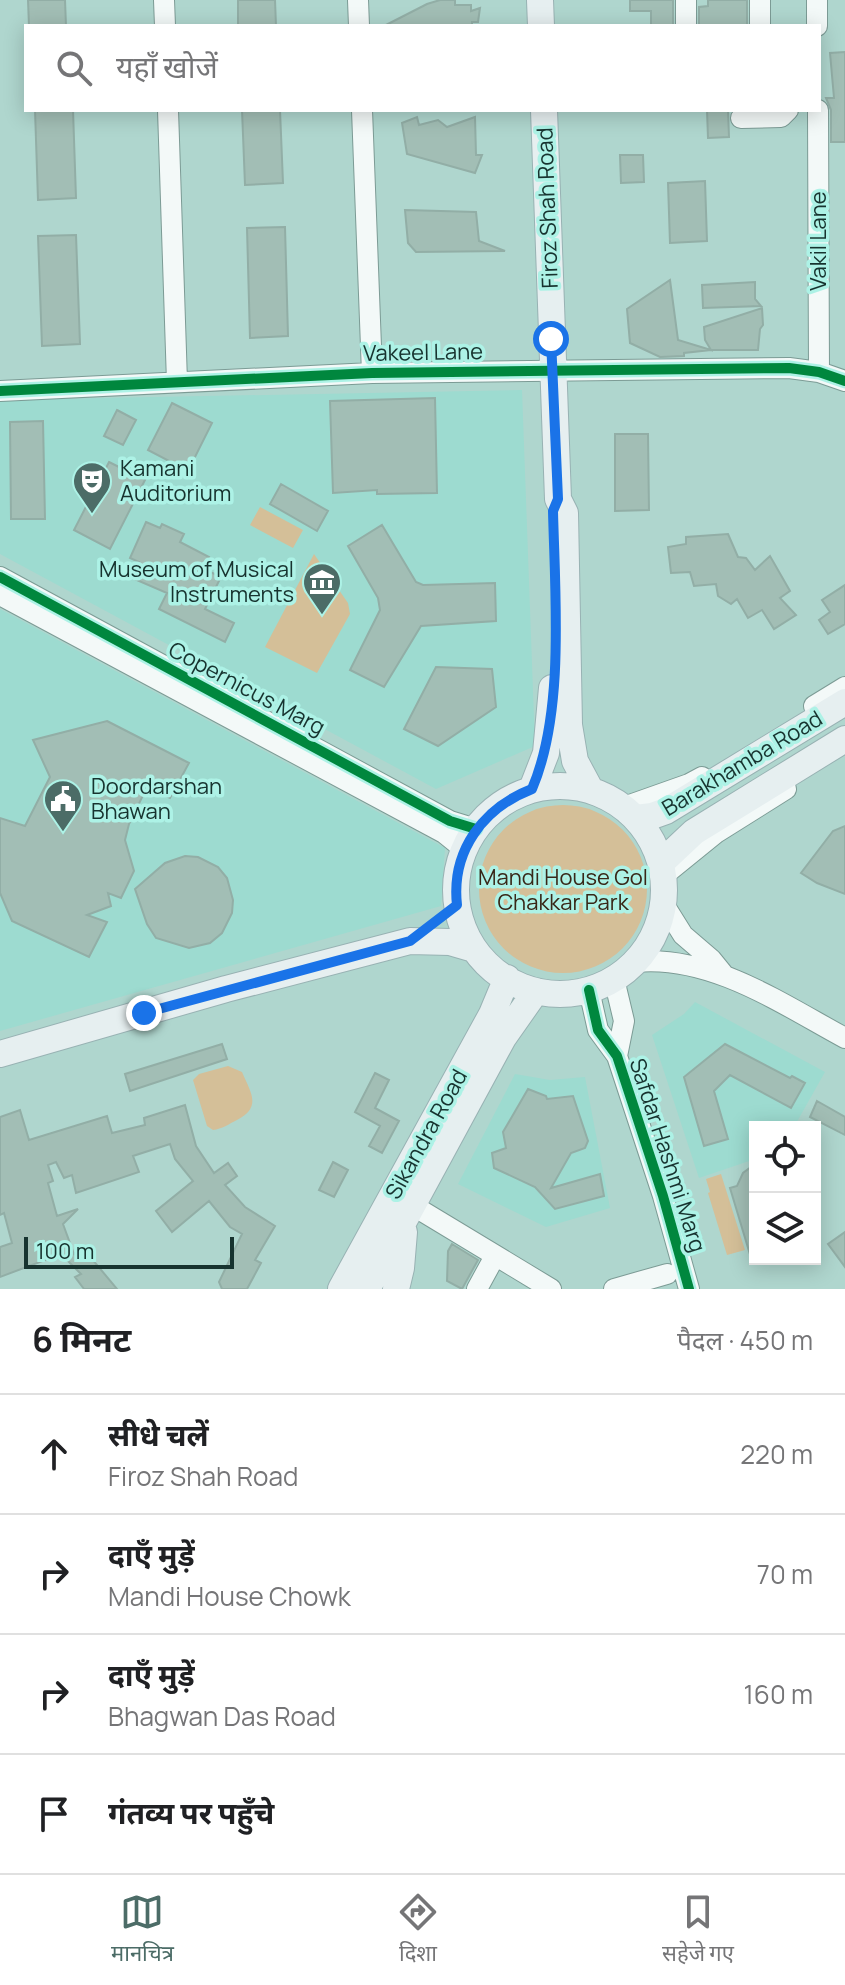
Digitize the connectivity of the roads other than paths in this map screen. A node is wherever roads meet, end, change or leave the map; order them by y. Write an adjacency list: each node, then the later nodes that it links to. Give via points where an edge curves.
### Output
1 (164, 0): 7 (street)
2 (358, 0): 8 (street)
3 (540, 0): 9 (main road)
4 (686, 0): 10 (street)
5 (760, 0): 11 (street)
6 (817, 0): 12 (street)
7 (165, 24)
8 (359, 24)
9 (541, 24)
10 (686, 24)
11 (760, 24)
12 (817, 24)
13 (168, 112): 23 (street)
14 (362, 112): 21 (street)
15 (544, 112): 19 (main road, Firoz Shah Road)
16 (786, 112): 18 (street, via 781,117)
17 (818, 112): 20 (street, Vakil Lane)
18 (741, 118)
19 (552, 370): 20 (street, Vakeel Lane); 21 (street, Vakeel Lane); 25 (main road, Firoz Shah Road)
20 (819, 372): 22 (street, Vakeel Lane)
21 (372, 373): 23 (street, Vakeel Lane)
22 (845, 381)
23 (177, 382): 24 (street, Vakeel Lane)
24 (0, 391)
25 (558, 499): 32 (main road, Firoz Shah Road, via 553,511 550,727); 33 (main road, Firoz Shah Road, via 565,513 569,725 575,761)
26 (0, 577): 35 (street, Copernicus Marg, via 450,821)
27 (0, 595): 35 (street, Copernicus Marg, via 444,833)
28 (845, 687): 34 (street, via 689,784)
29 (845, 702): 34 (main road, Barakhamba Road, via 666,811 652,816)
30 (845, 739): 36 (main road, Barakhamba Road, via 694,832)
31 (845, 748): 36 (street)
32 (532, 789): 33 (main road); 35 (main road, via 502,804)
33 (590, 789): 34 (main road)
34 (630, 813): 36 (main road, via 651,839)
35 (470, 839): 38 (main road, via 457,880)
36 (662, 870): 37 (main road)
37 (663, 903): 41 (main road, via 654,935); 42 (street, via 683,935)
38 (457, 905): 39 (main road); 40 (main road)
39 (410, 941): 40 (main road); 48 (main road)
40 (474, 949): 43 (main road)
41 (635, 962): 42 (street); 44 (main road)
42 (724, 975): 47 (street)
43 (507, 978): 46 (main road); 53 (main road, Sikandra Road)
44 (614, 979): 45 (main road); 49 (street, via 624,1021)
45 (589, 990): 46 (main road); 49 (street, Safdar Hashmi Marg, via 598,1030)
46 (536, 991): 50 (main road, Sikandra Road, via 510,1025)
47 (845, 1038)
48 (0, 1054)
49 (617, 1056): 59 (street, Safdar Hashmi Marg)
50 (408, 1213): 51 (street); 54 (main road, Sikandra Road); 55 (main road)
51 (495, 1256): 56 (street); 57 (street)
52 (667, 1274): 58 (street)
53 (341, 1289)
54 (367, 1289)
55 (396, 1289)
56 (477, 1289)
57 (551, 1289)
58 (614, 1289)
59 (689, 1289)

